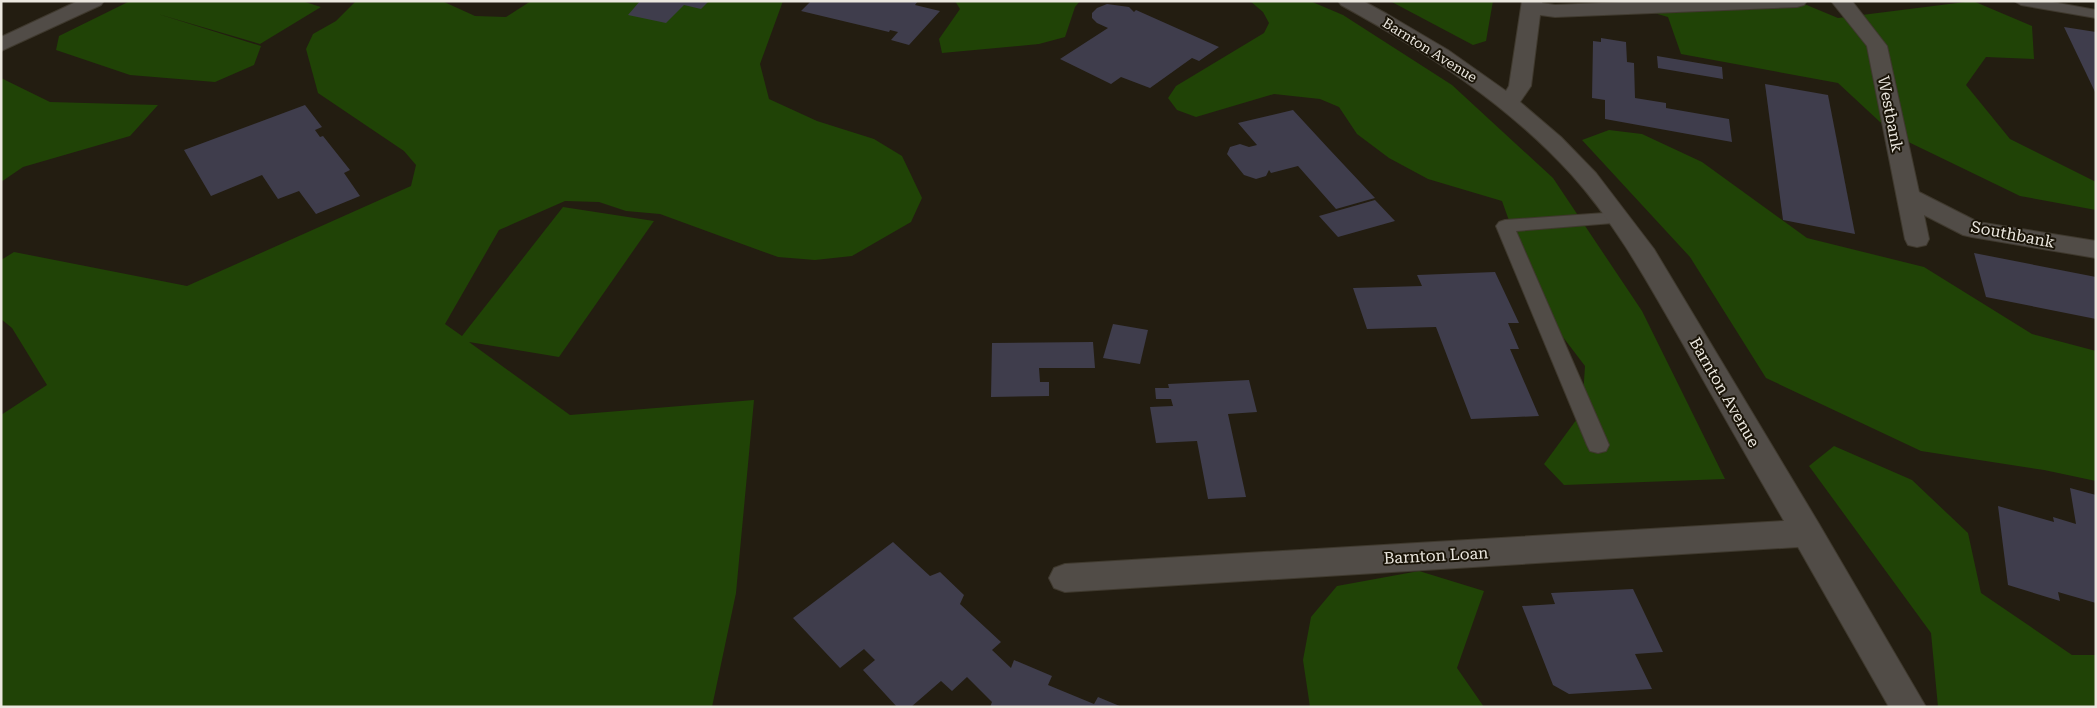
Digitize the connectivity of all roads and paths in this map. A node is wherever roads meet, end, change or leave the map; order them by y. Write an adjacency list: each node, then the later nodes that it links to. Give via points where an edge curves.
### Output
1 (94, 1): 8 (street)
2 (1348, 1): 9 (street, Barnton Avenue, via 1424,43)
3 (1797, 1): 6 (street, via 1555,11)
4 (1841, 1): 10 (street, Westbank, via 1877,46)
5 (2022, 1): 7 (lane)
6 (1532, 5): 9 (street, via 1520,86)
7 (2096, 14)
8 (1, 45)
9 (1509, 103): 11 (street, Barnton Avenue, via 1578,168)
10 (1907, 196): 12 (street, Westbank); 13 (street, Southbank, via 1972,228)
11 (1619, 218): 14 (lane, via 1505,226); 15 (street, Barnton Avenue, via 1645,255)
12 (1917, 238)
13 (2096, 250)
14 (1598, 445)
15 (1808, 533): 16 (street, Barnton Loan); 17 (street, Barnton Avenue)
16 (1065, 578)
17 (1908, 707)

